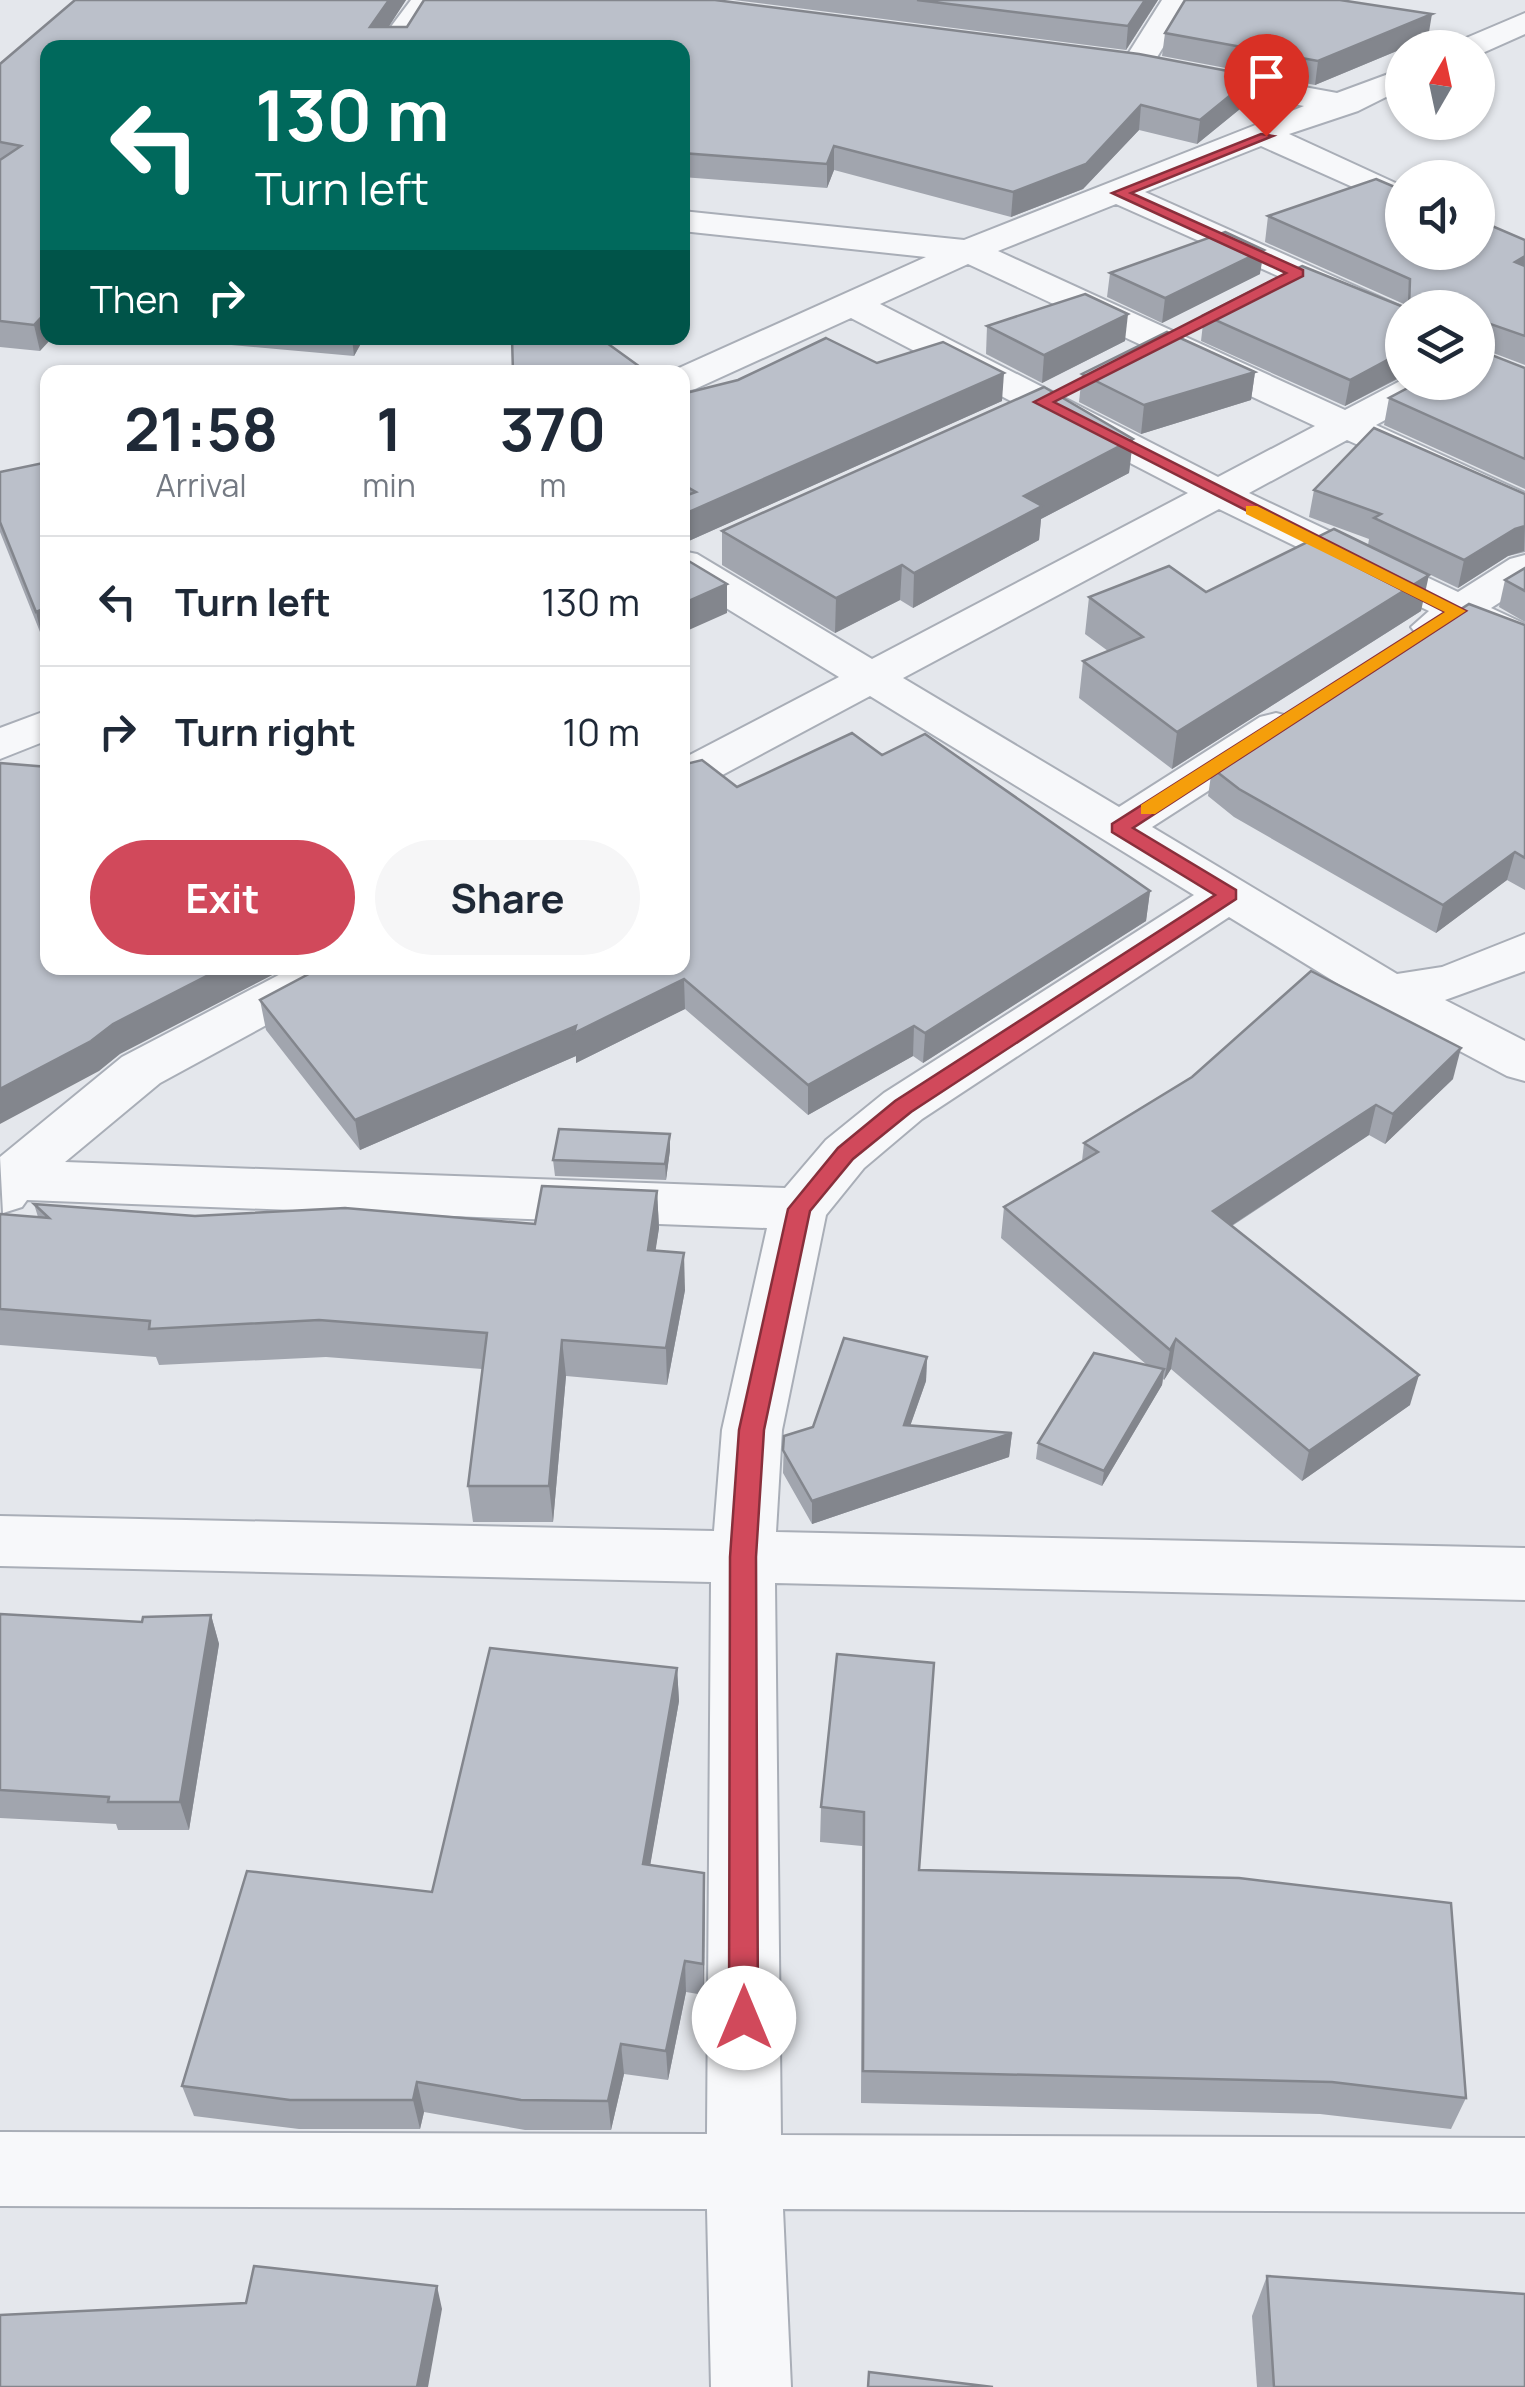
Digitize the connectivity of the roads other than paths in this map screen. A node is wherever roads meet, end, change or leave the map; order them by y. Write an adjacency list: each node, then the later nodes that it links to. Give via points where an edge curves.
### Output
1 (426, 0): 5 (street)
2 (1176, 0): 7 (street)
3 (1525, 22): 4 (street)
4 (1495, 36)
5 (396, 40)
6 (1098, 60): 7 (street)
7 (1136, 65): 9 (street)
8 (1385, 86): 9 (street)
9 (1347, 104): 10 (street)
10 (1266, 136): 11 (street); 12 (street)
11 (1385, 190)
12 (1119, 193): 14 (street); 15 (street)
13 (690, 221): 14 (street)
14 (968, 250): 16 (street); 18 (street)
15 (1298, 273): 17 (street); 18 (street)
16 (854, 304): 20 (street); 23 (street)
17 (1385, 312)
18 (1164, 342): 19 (street); 22 (street)
19 (1129, 359)
20 (690, 378)
21 (1394, 400): 22 (street)
22 (1344, 427): 23 (street); 24 (street)
23 (1218, 494): 27 (street); 30 (street)
24 (1525, 508)
25 (695, 558): 30 (street)
26 (1525, 568): 27 (street)
27 (1458, 611): 28 (street); 29 (street)
28 (1525, 641)
29 (1393, 652)
30 (867, 678): 34 (street); 35 (street)
31 (1312, 704): 35 (street)
32 (40, 728): 33 (street)
33 (0, 745)
34 (690, 774)
35 (1119, 828): 36 (street)
36 (1229, 894): 39 (street); 42 (street, via 903,1106 846,1154)
37 (1525, 950): 39 (street, via 1447,984)
38 (318, 975): 41 (street, via 141,1070)
39 (1390, 992): 40 (street)
40 (1525, 1063)
41 (3, 1186): 42 (street)
42 (800, 1209): 44 (street, via 752,1430)
43 (0, 1541): 44 (street)
44 (743, 1557): 45 (street); 47 (street)
45 (1525, 1574)
46 (0, 2169): 47 (street)
47 (744, 2171): 48 (street); 49 (street)
48 (1525, 2174)
49 (751, 2387)

